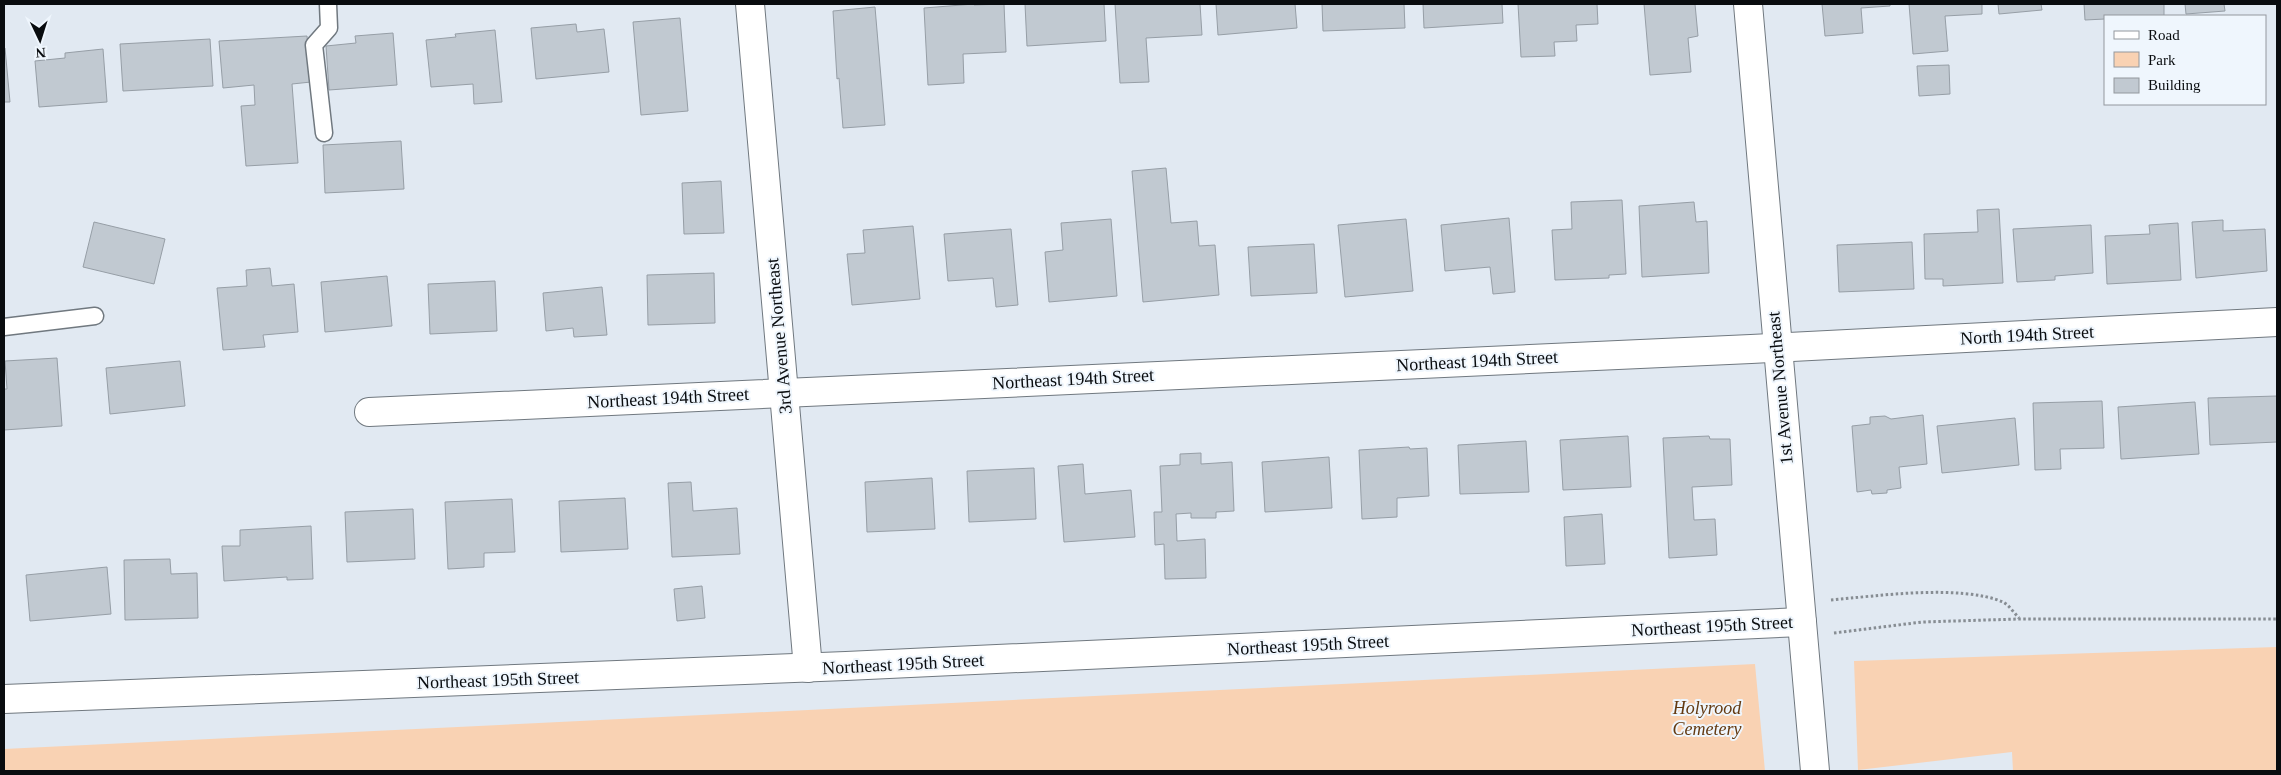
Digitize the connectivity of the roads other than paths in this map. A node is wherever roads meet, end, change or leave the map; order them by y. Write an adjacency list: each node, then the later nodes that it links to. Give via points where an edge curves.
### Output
1 (328, 4): 4 (lane, via 329,28 314,45)
2 (750, 4): 9 (street, 3rd Avenue Northeast)
3 (1748, 4): 8 (street, 1st Avenue Northeast)
4 (324, 132)
5 (95, 316): 7 (lane)
6 (2277, 322): 8 (street, North 194th Street)
7 (4, 326)
8 (1776, 348): 9 (street, Northeast 194th Street); 11 (street, 1st Avenue Northeast)
9 (784, 392): 10 (street, Northeast 194th Street); 12 (street, 3rd Avenue Northeast)
10 (369, 412)
11 (1801, 613): 12 (street, Northeast 195th Street); 14 (street, 1st Avenue Northeast)
12 (808, 668): 13 (street, Northeast 195th Street)
13 (4, 699)
14 (1815, 771)

